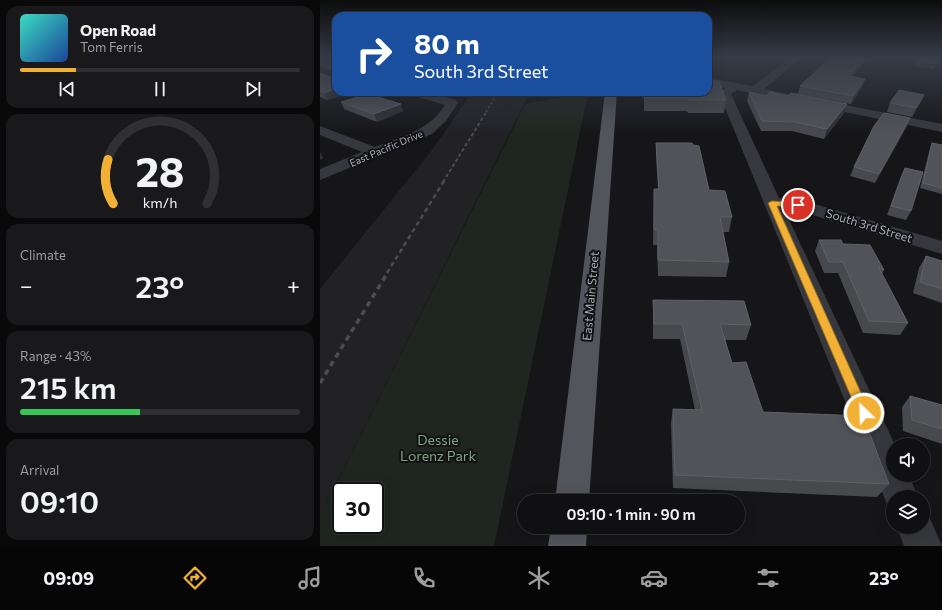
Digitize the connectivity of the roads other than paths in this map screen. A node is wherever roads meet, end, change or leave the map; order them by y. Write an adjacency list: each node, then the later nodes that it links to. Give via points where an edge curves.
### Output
1 (716, 82): 3 (street)
2 (765, 82): 4 (street)
3 (734, 86): 4 (street); 11 (street, via 725,93)
4 (754, 91): 7 (street)
5 (429, 96): 9 (street, East Pacific Drive, via 452,103 434,126)
6 (611, 96): 14 (main road, East Main Street)
7 (942, 128)
8 (320, 130): 9 (street)
9 (375, 152): 10 (street, East Pacific Drive)
10 (320, 175)
11 (772, 203): 12 (street, South 3rd Street, via 798,205); 13 (street)
12 (942, 248)
13 (898, 490)
14 (573, 494)
15 (569, 534): 17 (main road)
16 (918, 534): 18 (street)
17 (568, 546)
18 (923, 546)

